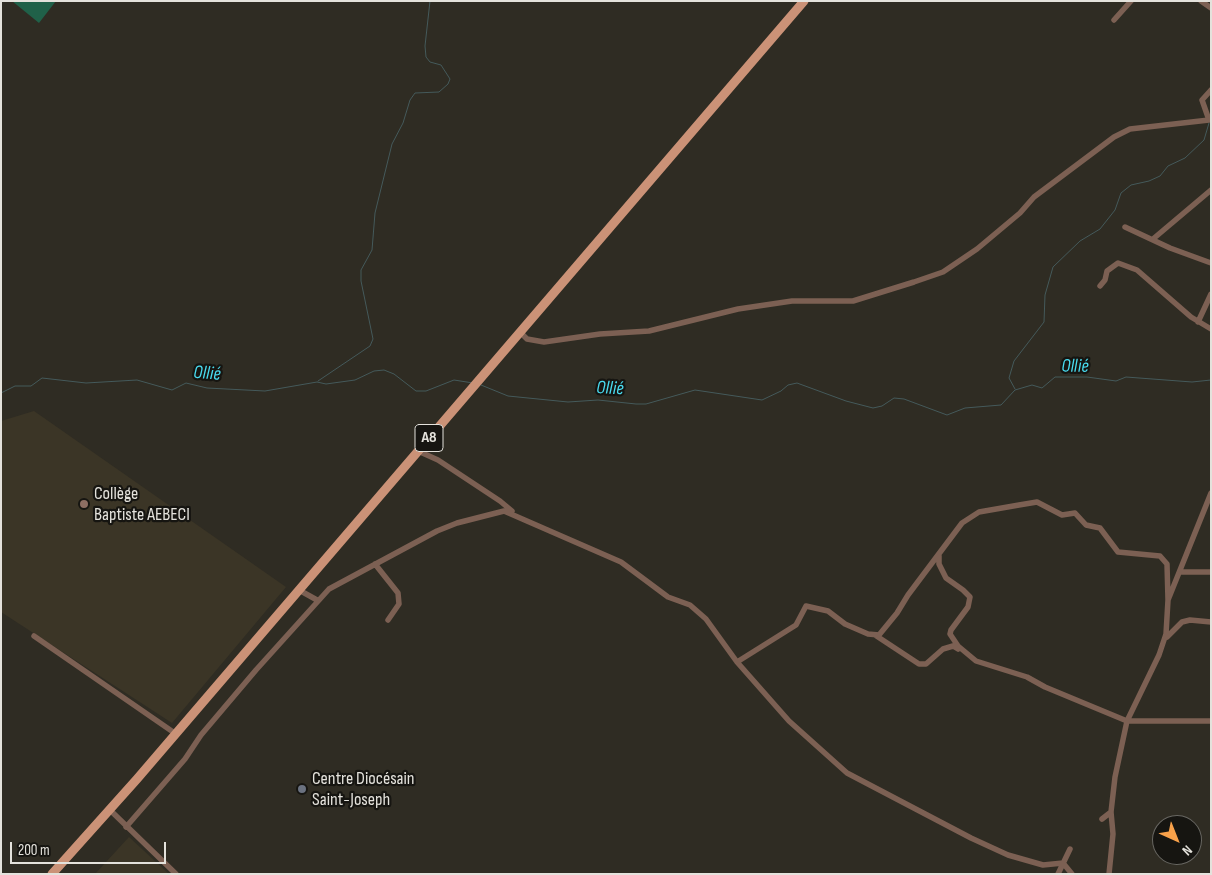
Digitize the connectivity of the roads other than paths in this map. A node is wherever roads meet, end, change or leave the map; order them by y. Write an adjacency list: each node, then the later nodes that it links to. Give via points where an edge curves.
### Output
1 (804, 1): 16 (main road, A8)
2 (1131, 1): 5 (street)
3 (1201, 1): 4 (street)
4 (1211, 8)
5 (1114, 20)
6 (1211, 90): 7 (street, via 1202,100)
7 (1210, 119): 16 (street, via 1130,129 1114,137 1034,197 1014,219 977,249 943,272 892,290 853,301 792,301 738,309 657,329 565,340 533,341)
8 (1211, 190): 10 (street)
9 (1125, 227): 10 (street)
10 (1153, 239): 11 (street)
11 (1211, 263)
12 (1100, 286): 14 (street, via 1107,271 1118,263 1137,270)
13 (1211, 294): 14 (street)
14 (1198, 322): 15 (street)
15 (1211, 329)
16 (520, 332): 17 (main road, A8)
17 (418, 451): 19 (street, via 445,464); 24 (main road, A8)
18 (1211, 493): 22 (street)
19 (513, 513): 21 (street, via 504,510 457,523 417,540); 33 (street, via 620,562 668,597 690,605 706,619)
20 (939, 556): 26 (street, via 962,523 979,512 1037,502 1062,515 1075,513 1086,524 1100,528 1118,552 1160,556 1166,564); 29 (street, via 884,630); 32 (street, via 946,578 970,597 968,607 950,634)
21 (375, 564): 25 (street, via 329,589); 27 (street, via 398,593 399,604)
22 (1180, 572): 23 (street); 26 (street)
23 (1211, 572)
24 (300, 590): 25 (street); 36 (main road, A8)
25 (317, 600): 40 (street)
26 (1168, 600): 31 (street)
27 (388, 620)
28 (1211, 622): 31 (street, via 1182,622)
29 (875, 635): 32 (street, via 919,664 926,664 943,649 953,646); 33 (street, via 845,624 828,611 806,606 796,625)
30 (34, 636): 36 (street)
31 (1164, 640): 34 (street)
32 (965, 652): 34 (street, via 976,660 1027,677)
33 (737, 662): 42 (street, via 789,722 847,773 970,838 1008,854 1043,865)
34 (1127, 721): 35 (street); 38 (street)
35 (1211, 721)
36 (176, 734): 37 (main road, A8)
37 (110, 810): 40 (street); 43 (main road, A8)
38 (1111, 812): 39 (street); 47 (street)
39 (1102, 818)
40 (126, 827): 44 (street)
41 (1070, 849): 42 (street)
42 (1063, 863): 45 (street); 46 (street)
43 (52, 874)
44 (176, 874)
45 (1058, 874)
46 (1072, 874)
47 (1110, 874)

